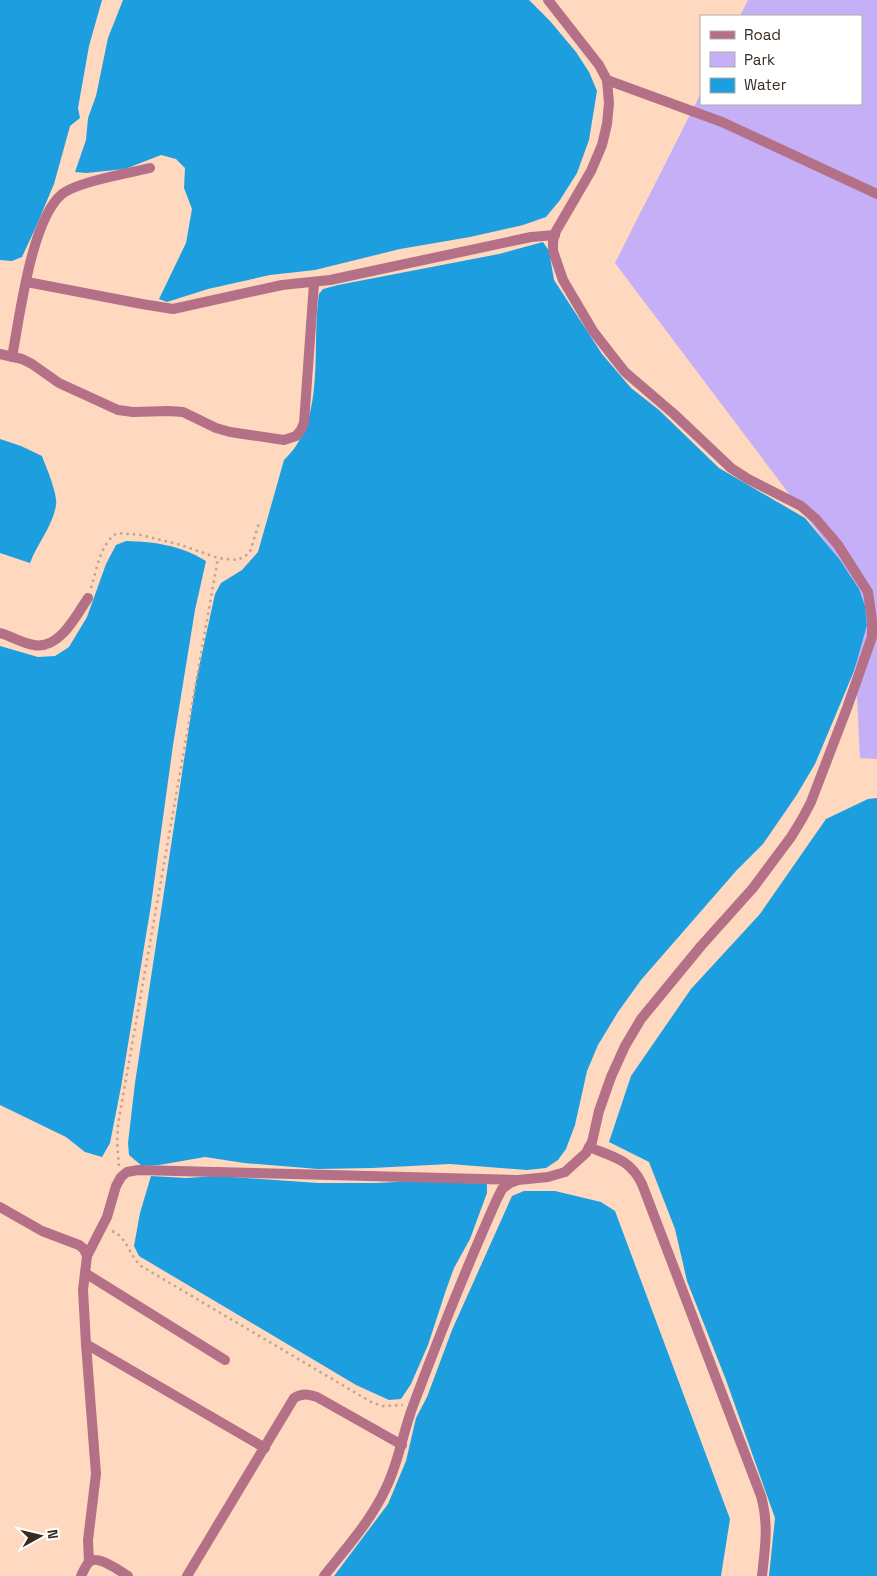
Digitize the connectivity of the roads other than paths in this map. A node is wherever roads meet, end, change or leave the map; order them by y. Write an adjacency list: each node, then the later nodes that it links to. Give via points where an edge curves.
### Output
1 (548, 0): 2 (street)
2 (607, 80): 4 (street, via 722,122); 5 (street, via 609,103 602,145)
3 (150, 168): 6 (street, via 75,187 63,194 39,233)
4 (877, 194)
5 (555, 235): 7 (street, via 532,237); 12 (street, via 553,251 563,280 593,331 625,372 731,468 801,506 816,519 838,545 868,592 872,622 872,637 866,654 802,819 753,888 642,1019 611,1077)
6 (27, 282): 7 (street, via 173,309 282,285); 9 (street)
7 (314, 283): 9 (street, via 304,423 296,436 284,440 230,432 183,412 118,410 59,383 32,364)
8 (0, 354): 9 (street)
9 (12, 357)
10 (88, 598): 11 (street, via 68,628 44,645 34,645)
11 (0, 633)
12 (589, 1147): 13 (street, via 564,1172); 26 (street, via 629,1164 642,1184 766,1512)
13 (518, 1180): 15 (street, via 138,1170 120,1177 102,1227); 19 (street, via 502,1189 497,1198 454,1299 414,1403)
14 (0, 1206): 15 (street, via 42,1232 79,1245)
15 (86, 1256): 16 (street)
16 (85, 1273): 17 (street); 18 (street)
17 (86, 1344): 20 (street); 21 (street, via 96,1474 88,1540)
18 (226, 1360)
19 (402, 1445): 20 (street, via 316,1397 300,1394 294,1398); 25 (street, via 382,1496)
20 (264, 1448): 24 (street)
21 (89, 1562): 22 (street); 23 (street, via 100,1560)
22 (81, 1576)
23 (128, 1576)
24 (187, 1576)
25 (324, 1576)
26 (762, 1576)

